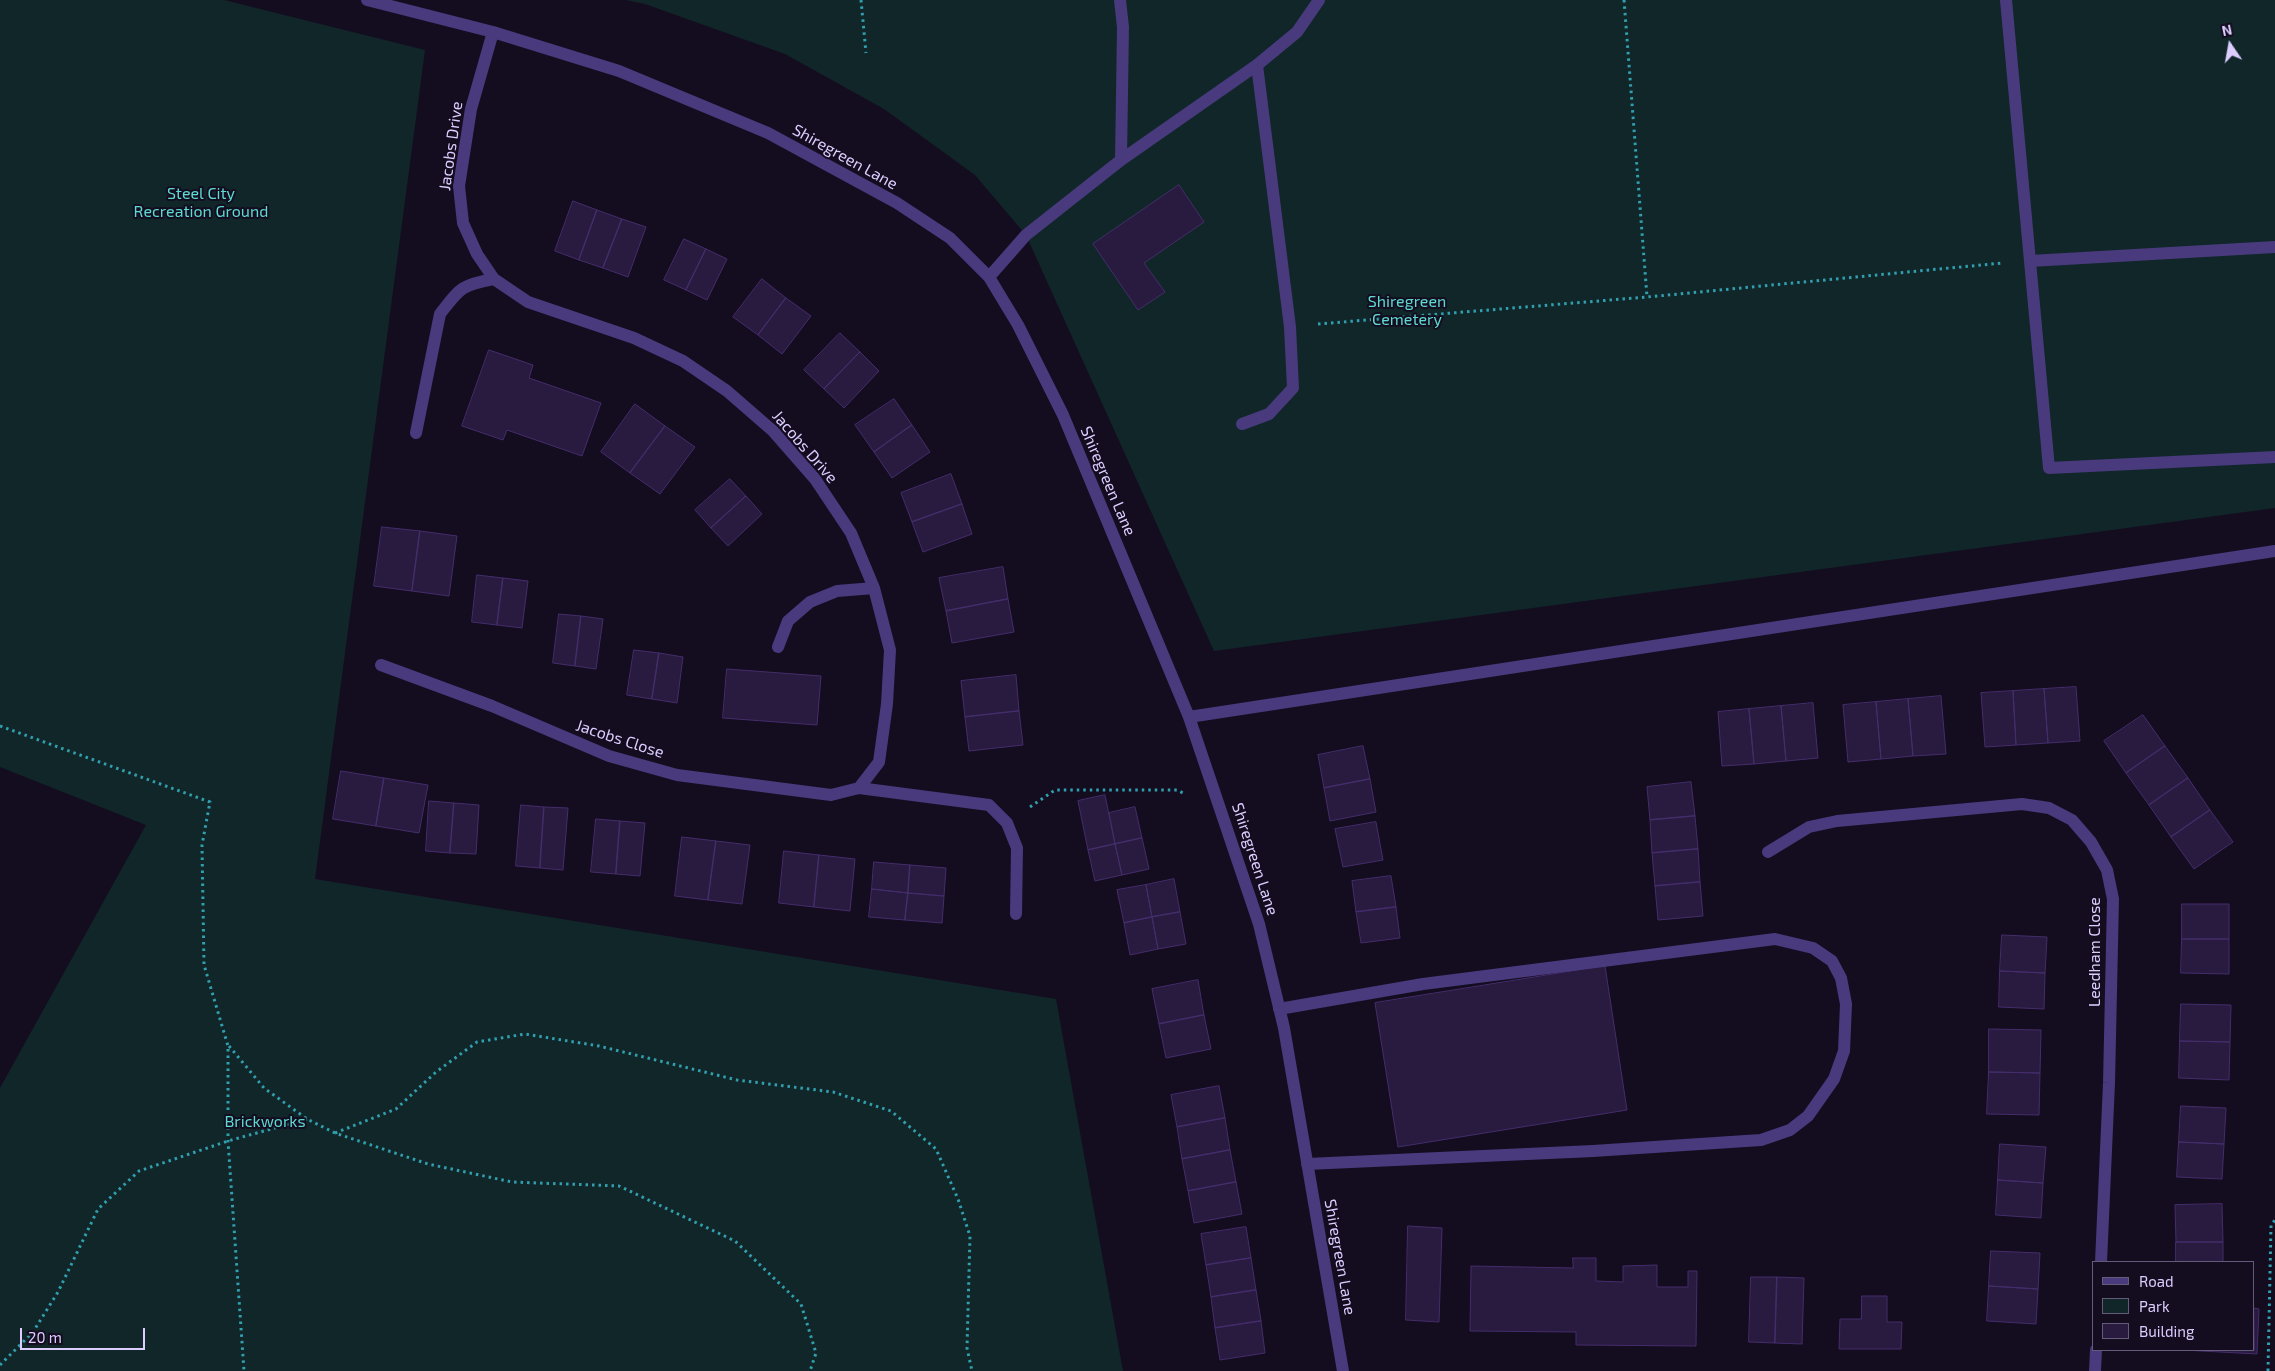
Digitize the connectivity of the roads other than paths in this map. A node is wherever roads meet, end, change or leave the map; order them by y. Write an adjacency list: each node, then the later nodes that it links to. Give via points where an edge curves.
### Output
1 (367, 0): 5 (street, Shiregreen Lane)
2 (1120, 0): 7 (street, via 1123,27)
3 (1319, 0): 6 (street, via 1297,32)
4 (2006, 0): 9 (street)
5 (494, 32): 10 (street, Shiregreen Lane, via 619,71 768,133 897,203 950,238); 11 (street, Jacobs Drive, via 470,109 459,186 463,223 477,254)
6 (1257, 65): 7 (street); 12 (street, via 1290,327 1293,388 1269,414)
7 (1121, 160): 10 (street, via 1026,235)
8 (2275, 247): 9 (street)
9 (2030, 261): 14 (street, via 2049,468)
10 (988, 277): 19 (street, Shiregreen Lane, via 1018,325 1063,415)
11 (494, 279): 13 (street, via 467,284 440,314); 16 (street, Jacobs Drive, via 528,302 634,338 683,361 727,391 773,431 815,478 851,533)
12 (1242, 424)
13 (416, 433)
14 (2275, 457)
15 (2275, 551): 19 (street)
16 (874, 588): 17 (street, via 837,592 810,602 788,621); 20 (street, Jacobs Drive, via 890,650 887,704 879,762)
17 (778, 647)
18 (381, 665): 20 (street, Jacobs Close, via 492,706 609,756 677,775 831,795)
19 (1189, 717): 23 (street, Shiregreen Lane, via 1259,924)
20 (859, 788): 22 (street, via 989,805 1007,823 1017,848)
21 (1768, 852): 25 (street, Leedham Close, via 1809,827 1837,821 2022,804 2049,808 2072,820 2091,842 2107,870 2113,899)
22 (1016, 914)
23 (1280, 1009): 24 (street, Shiregreen Lane); 24 (street, via 1424,984 1775,939 1813,948 1832,961 1841,978 1846,1004 1844,1051 1834,1079 1808,1116 1790,1130 1761,1140)
24 (1307, 1164): 27 (street, Shiregreen Lane)
25 (2101, 1261)
26 (2096, 1351): 28 (street)
27 (1342, 1371)
28 (2095, 1371)

